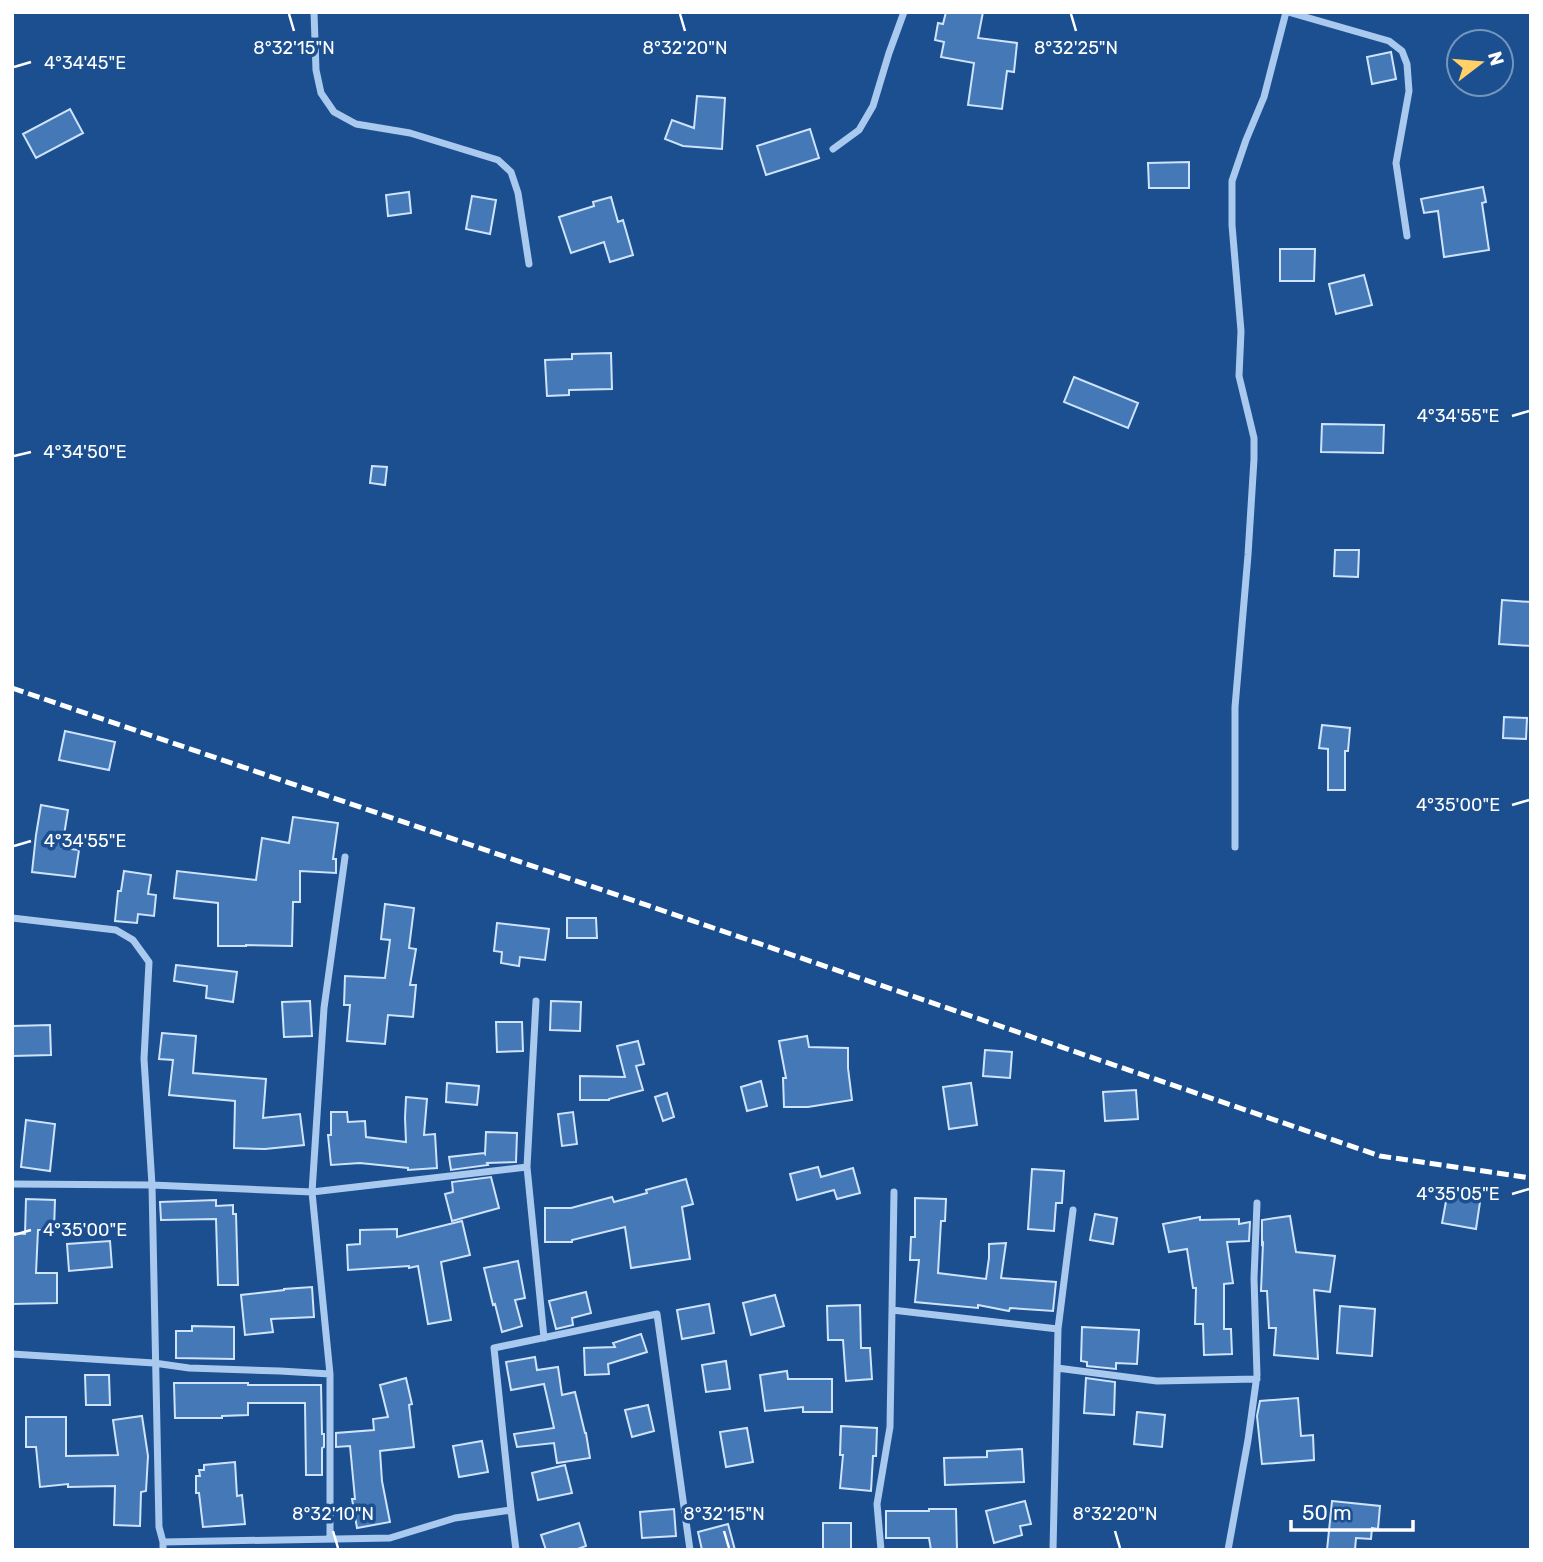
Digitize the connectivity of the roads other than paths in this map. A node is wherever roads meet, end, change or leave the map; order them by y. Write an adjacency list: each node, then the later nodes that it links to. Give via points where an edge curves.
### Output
1 (314, 12): 6 (street, via 316,70 321,93 334,112 356,124 410,133 498,160 511,172 518,193)
2 (904, 12): 4 (street, via 873,106 859,130)
3 (1287, 12): 5 (street, via 1389,41 1402,51 1409,91 1396,163); 7 (street, via 1264,97 1233,181 1239,376 1254,439 1236,707)
4 (834, 149)
5 (1407, 236)
6 (529, 264)
7 (1235, 847)
8 (345, 857): 14 (street, via 324,1008)
9 (12, 918): 13 (street, via 116,930 133,940 149,962 144,1059)
10 (536, 1000): 11 (street)
11 (527, 1167): 14 (street); 20 (street)
12 (12, 1184): 13 (street)
13 (152, 1185): 14 (street); 22 (street)
14 (312, 1192): 24 (street)
15 (894, 1192): 18 (street)
16 (1257, 1203): 25 (street)
17 (1073, 1210): 19 (street)
18 (892, 1310): 19 (street); 32 (street, via 890,1427 877,1504)
19 (1058, 1329): 23 (street)
20 (544, 1338): 26 (street, via 494,1348); 31 (street, via 657,1314)
21 (12, 1354): 22 (street)
22 (154, 1363): 24 (street); 28 (street)
23 (1057, 1368): 25 (street, via 1157,1381); 33 (street)
24 (330, 1374): 27 (street)
25 (1257, 1379): 34 (street)
26 (511, 1510): 27 (street, via 455,1518 390,1538); 30 (street)
27 (326, 1539): 28 (street); 29 (street)
28 (163, 1546)
29 (323, 1550)
30 (516, 1550)
31 (691, 1550)
32 (880, 1550)
33 (1054, 1550)
34 (1228, 1550)

